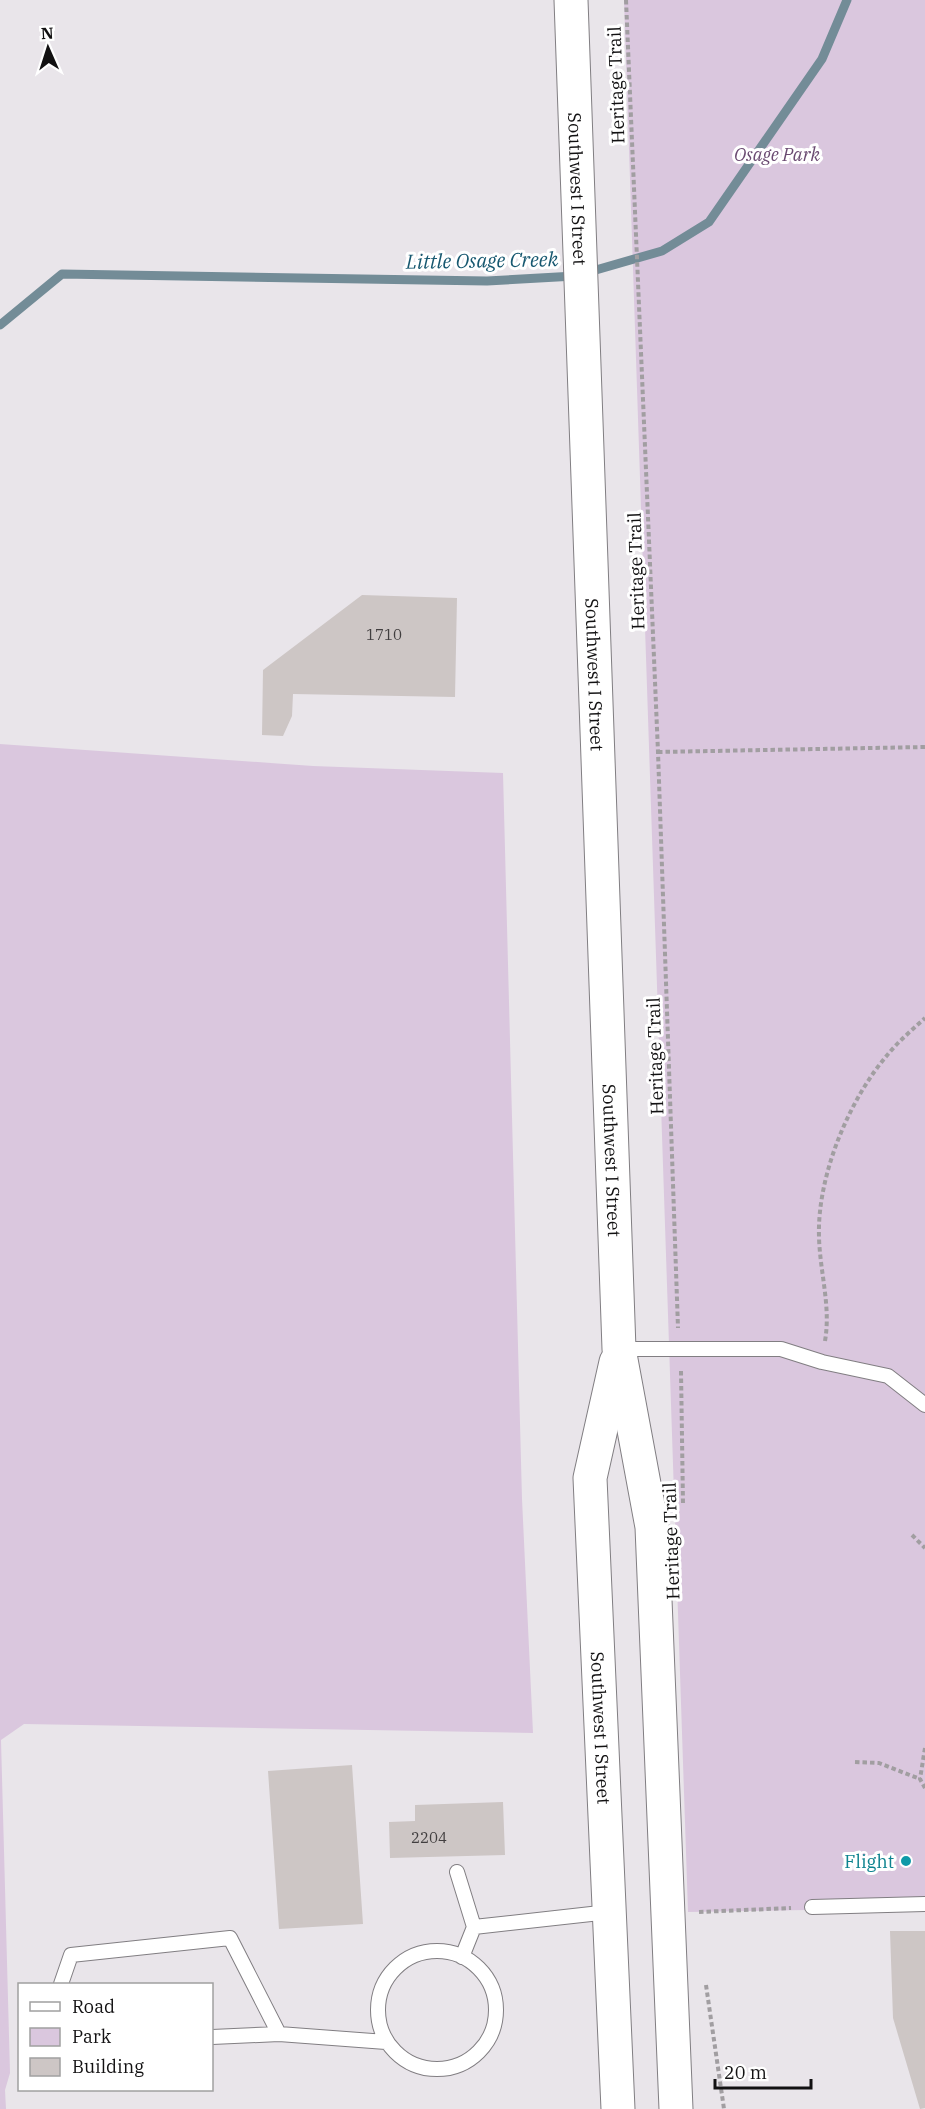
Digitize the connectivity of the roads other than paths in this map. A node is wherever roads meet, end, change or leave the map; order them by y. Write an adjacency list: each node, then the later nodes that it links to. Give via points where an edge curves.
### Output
1 (571, 0): 2 (main road, Southwest I Street)
2 (619, 1349): 3 (lane, via 782,1349 888,1376); 7 (main road, Southwest I Street, via 590,1478); 15 (main road, Southwest I Street, via 652,1527)
3 (925, 1405)
4 (457, 1872): 8 (lane)
5 (925, 1904): 6 (lane)
6 (812, 1907)
7 (609, 1912): 8 (lane); 14 (main road, Southwest I Street)
8 (474, 1927): 9 (lane)
9 (462, 1956): 13 (lane, via 432,1951 412,1956 395,1967 383,1984 377,2003 378,2024); 13 (lane, via 485,1974 494,1991 495,2020 484,2046 470,2060 434,2069 407,2061)
10 (61, 1983): 11 (lane, via 71,1955 230,1938)
11 (279, 2034): 12 (lane); 13 (lane)
12 (213, 2037)
13 (386, 2042)
14 (618, 2109)
15 (675, 2109)

